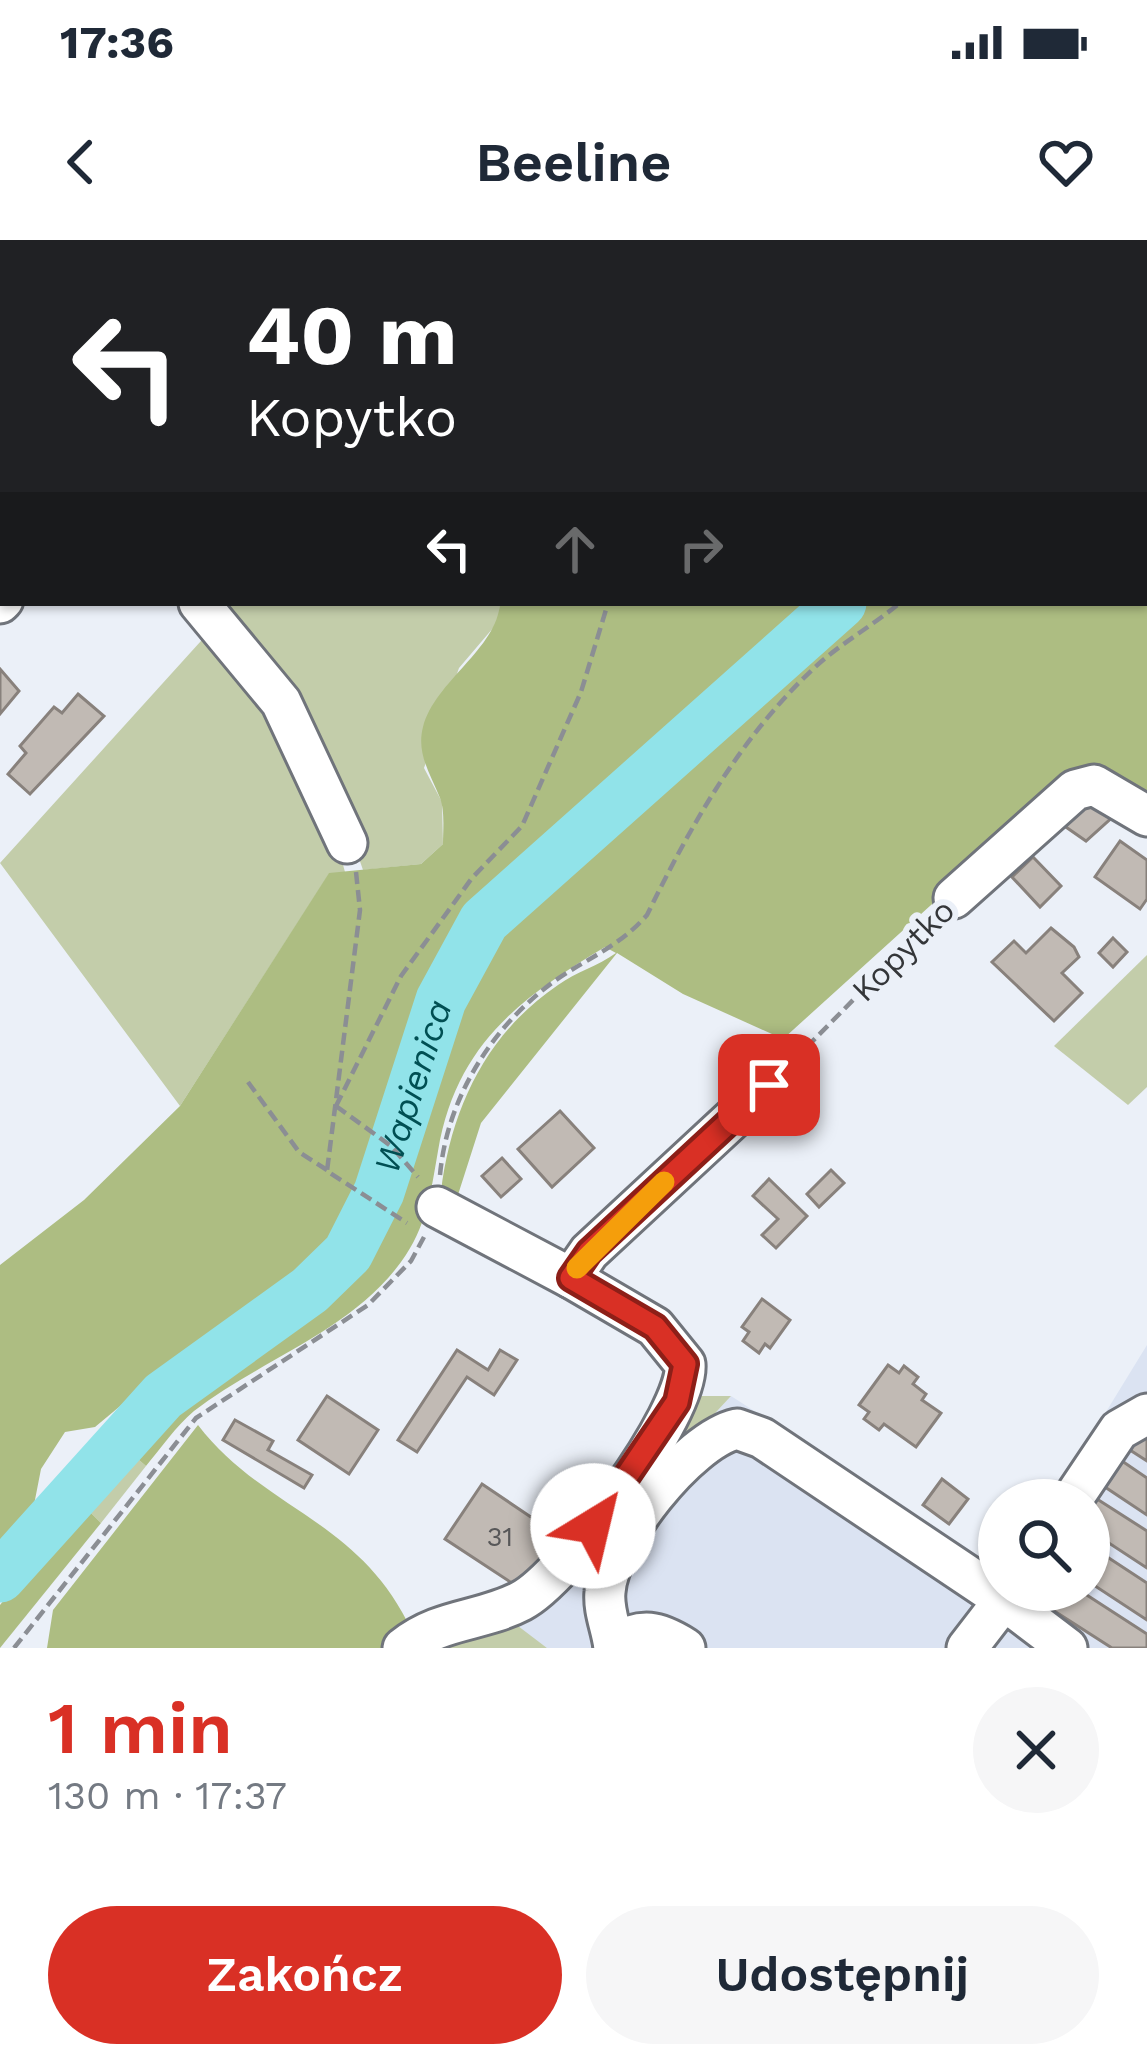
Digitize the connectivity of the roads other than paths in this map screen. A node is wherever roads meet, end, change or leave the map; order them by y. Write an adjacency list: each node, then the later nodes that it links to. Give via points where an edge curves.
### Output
1 (201, 606): 3 (street, via 281,702)
2 (1147, 816): 4 (street, Kopytko, via 1094,785 1076,790)
3 (347, 843)
4 (954, 898)
5 (769, 1085): 7 (street, via 589,1252)
6 (418, 1212): 7 (street)
7 (571, 1278): 14 (street, via 666,1336 685,1364 682,1393 544,1586 521,1602 437,1626)
8 (1147, 1414): 9 (street, via 1119,1430)
9 (1086, 1479)
10 (978, 1576): 13 (street, via 737,1429 695,1450 620,1546 604,1588)
11 (996, 1611): 16 (street)
12 (1026, 1611): 17 (street)
13 (614, 1646): 15 (street, via 651,1631)
14 (403, 1648)
15 (685, 1648)
16 (967, 1648)
17 (1067, 1648)

